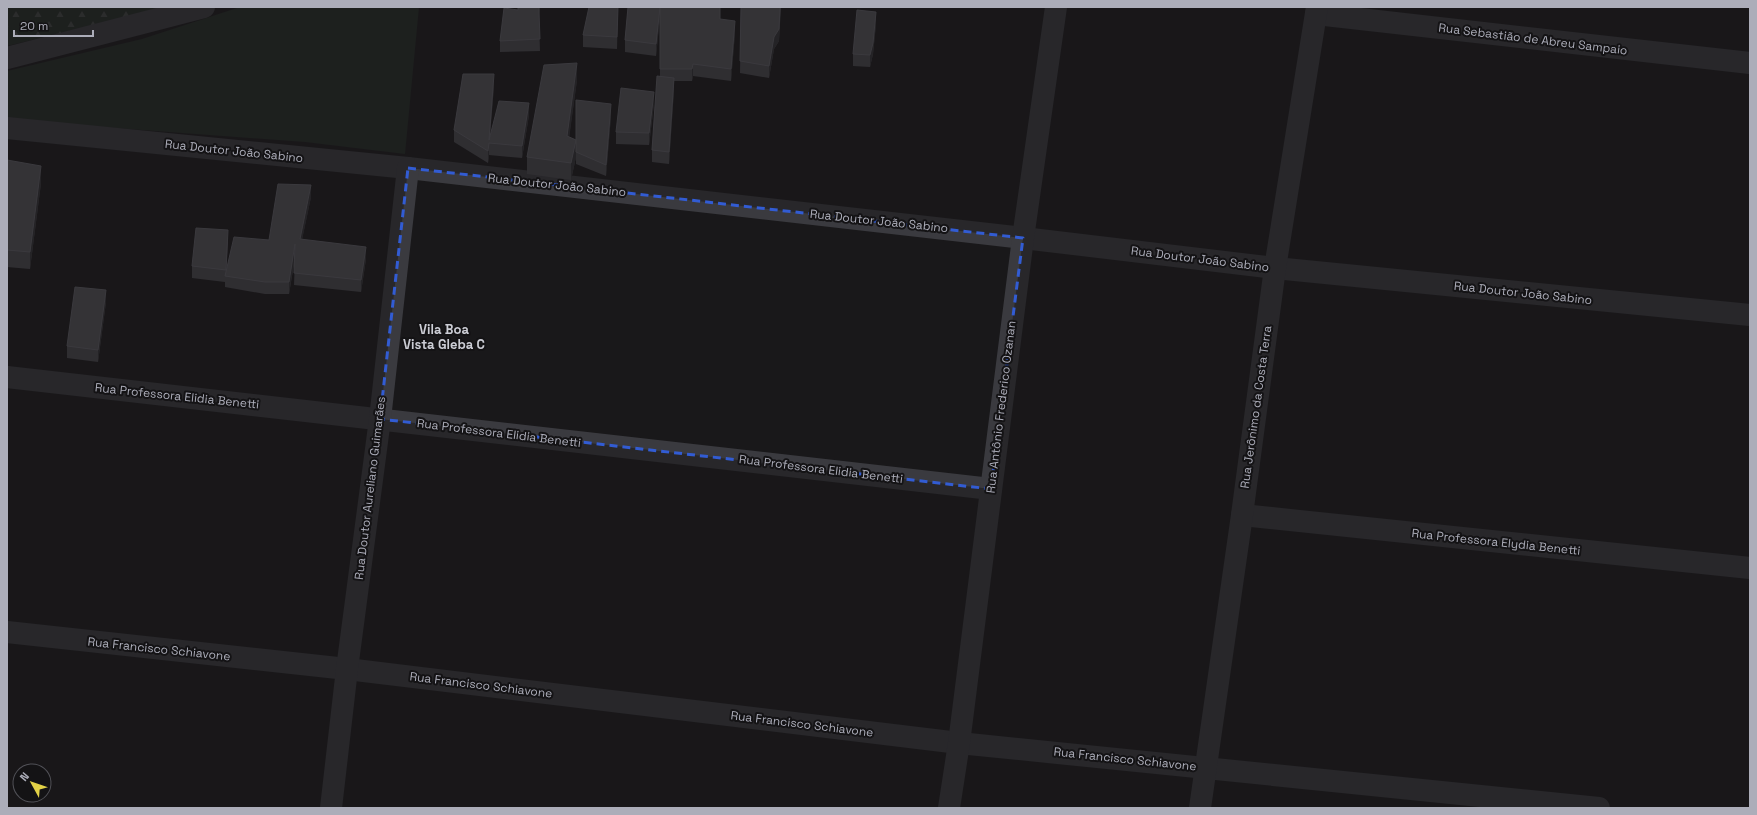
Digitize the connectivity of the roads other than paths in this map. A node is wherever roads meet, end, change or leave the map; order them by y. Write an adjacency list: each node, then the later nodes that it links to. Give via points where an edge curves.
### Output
1 (204, 7): 4 (street)
2 (1056, 7): 8 (street, Rua Antônio Frederico Ozanan)
3 (1317, 10): 5 (street, Rua Sebastião de Abreu Sampaio); 9 (street, Rua Jerônimo da Costa Terra)
4 (7, 58)
5 (1750, 63)
6 (7, 128): 7 (street, Rua Doutor João Sabino)
7 (408, 168): 8 (street, Rua Doutor João Sabino); 12 (street, Rua Doutor Aureliano Guimarães)
8 (1022, 238): 9 (street, Rua Doutor João Sabino); 13 (street, Rua Antônio Frederico Ozanan)
9 (1275, 268): 10 (street, Rua Doutor João Sabino); 14 (street, Rua Jerônimo da Costa Terra)
10 (1750, 315)
11 (7, 377): 12 (street, Rua Professora Elidia Benetti)
12 (380, 419): 13 (street, Rua Professora Elidia Benetti); 17 (street, Rua Doutor Aureliano Guimarães)
13 (991, 489): 18 (street, Rua Antônio Frederico Ozanan)
14 (1242, 515): 15 (street, Rua Professora Elydia Benetti); 19 (street, Rua Jerônimo da Costa Terra)
15 (1750, 568)
16 (7, 632): 17 (street, Rua Francisco Schiavone)
17 (347, 669): 18 (street, Rua Francisco Schiavone); 20 (street, Rua Doutor Aureliano Guimarães)
18 (959, 743): 19 (street, Rua Francisco Schiavone); 21 (street, Rua Antônio Frederico Ozanan)
19 (1206, 767): 22 (street, Rua Jerônimo da Costa Terra); 23 (street, Rua Francisco Schiavone)
20 (331, 808)
21 (949, 808)
22 (1200, 808)
23 (1599, 808)

